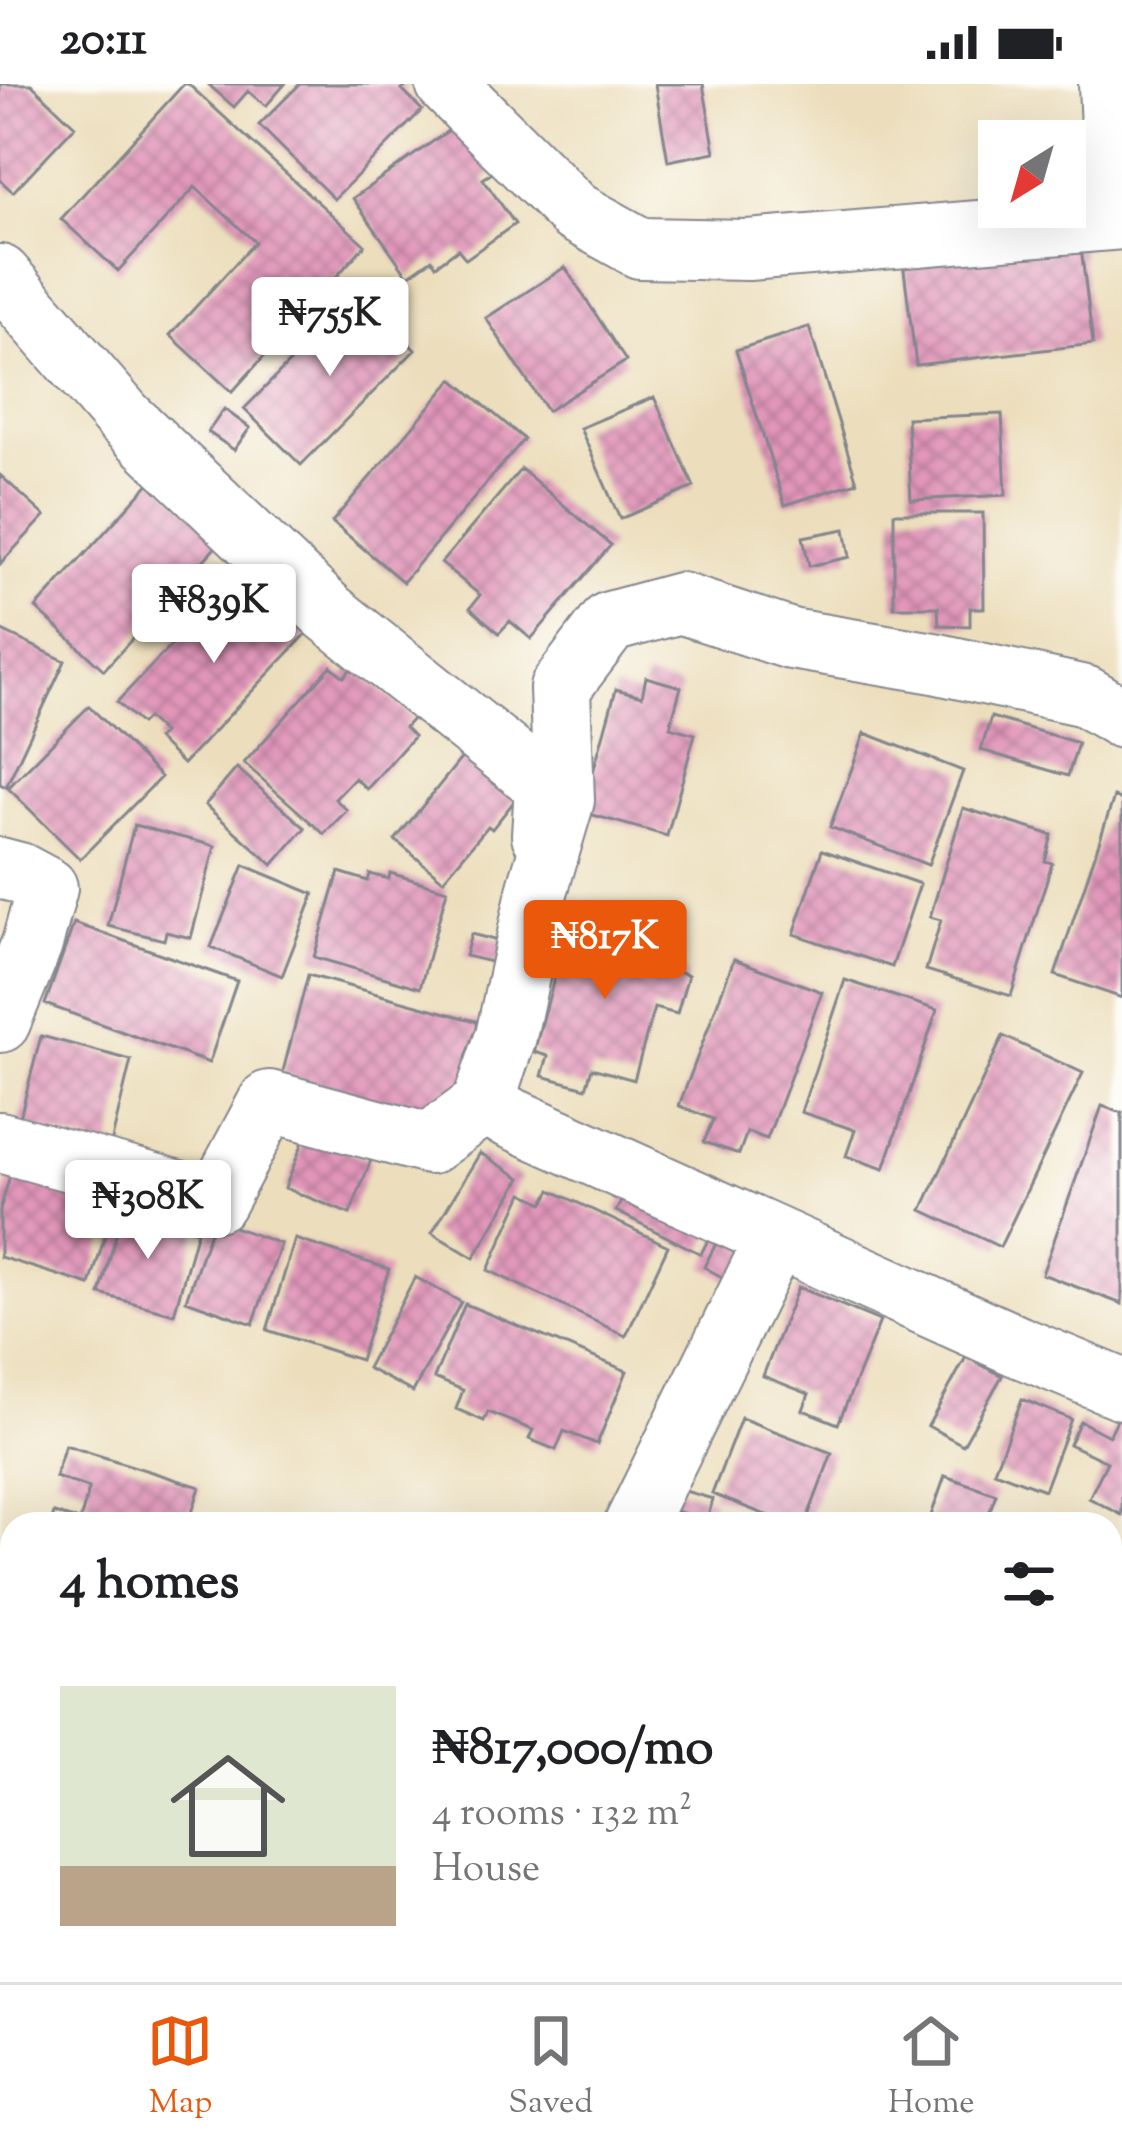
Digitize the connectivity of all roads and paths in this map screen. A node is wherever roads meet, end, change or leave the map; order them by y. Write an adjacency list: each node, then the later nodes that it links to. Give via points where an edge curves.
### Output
1 (446, 84): 3 (street, via 575,212 640,248 748,250)
2 (1109, 84): 3 (street)
3 (1118, 219)
4 (0, 275): 7 (street, via 123,417 328,612 545,785)
5 (1122, 718): 7 (street, via 1085,696 791,639 680,603 610,622 560,688 564,800)
6 (0, 868): 8 (street, via 47,889)
7 (538, 887): 9 (street, via 506,1036)
8 (0, 1022)
9 (482, 1105): 10 (street, via 429,1144 269,1101 216,1201); 11 (street)
10 (0, 1142)
11 (776, 1238): 12 (street); 13 (street)
12 (1122, 1389)
13 (641, 1512)

